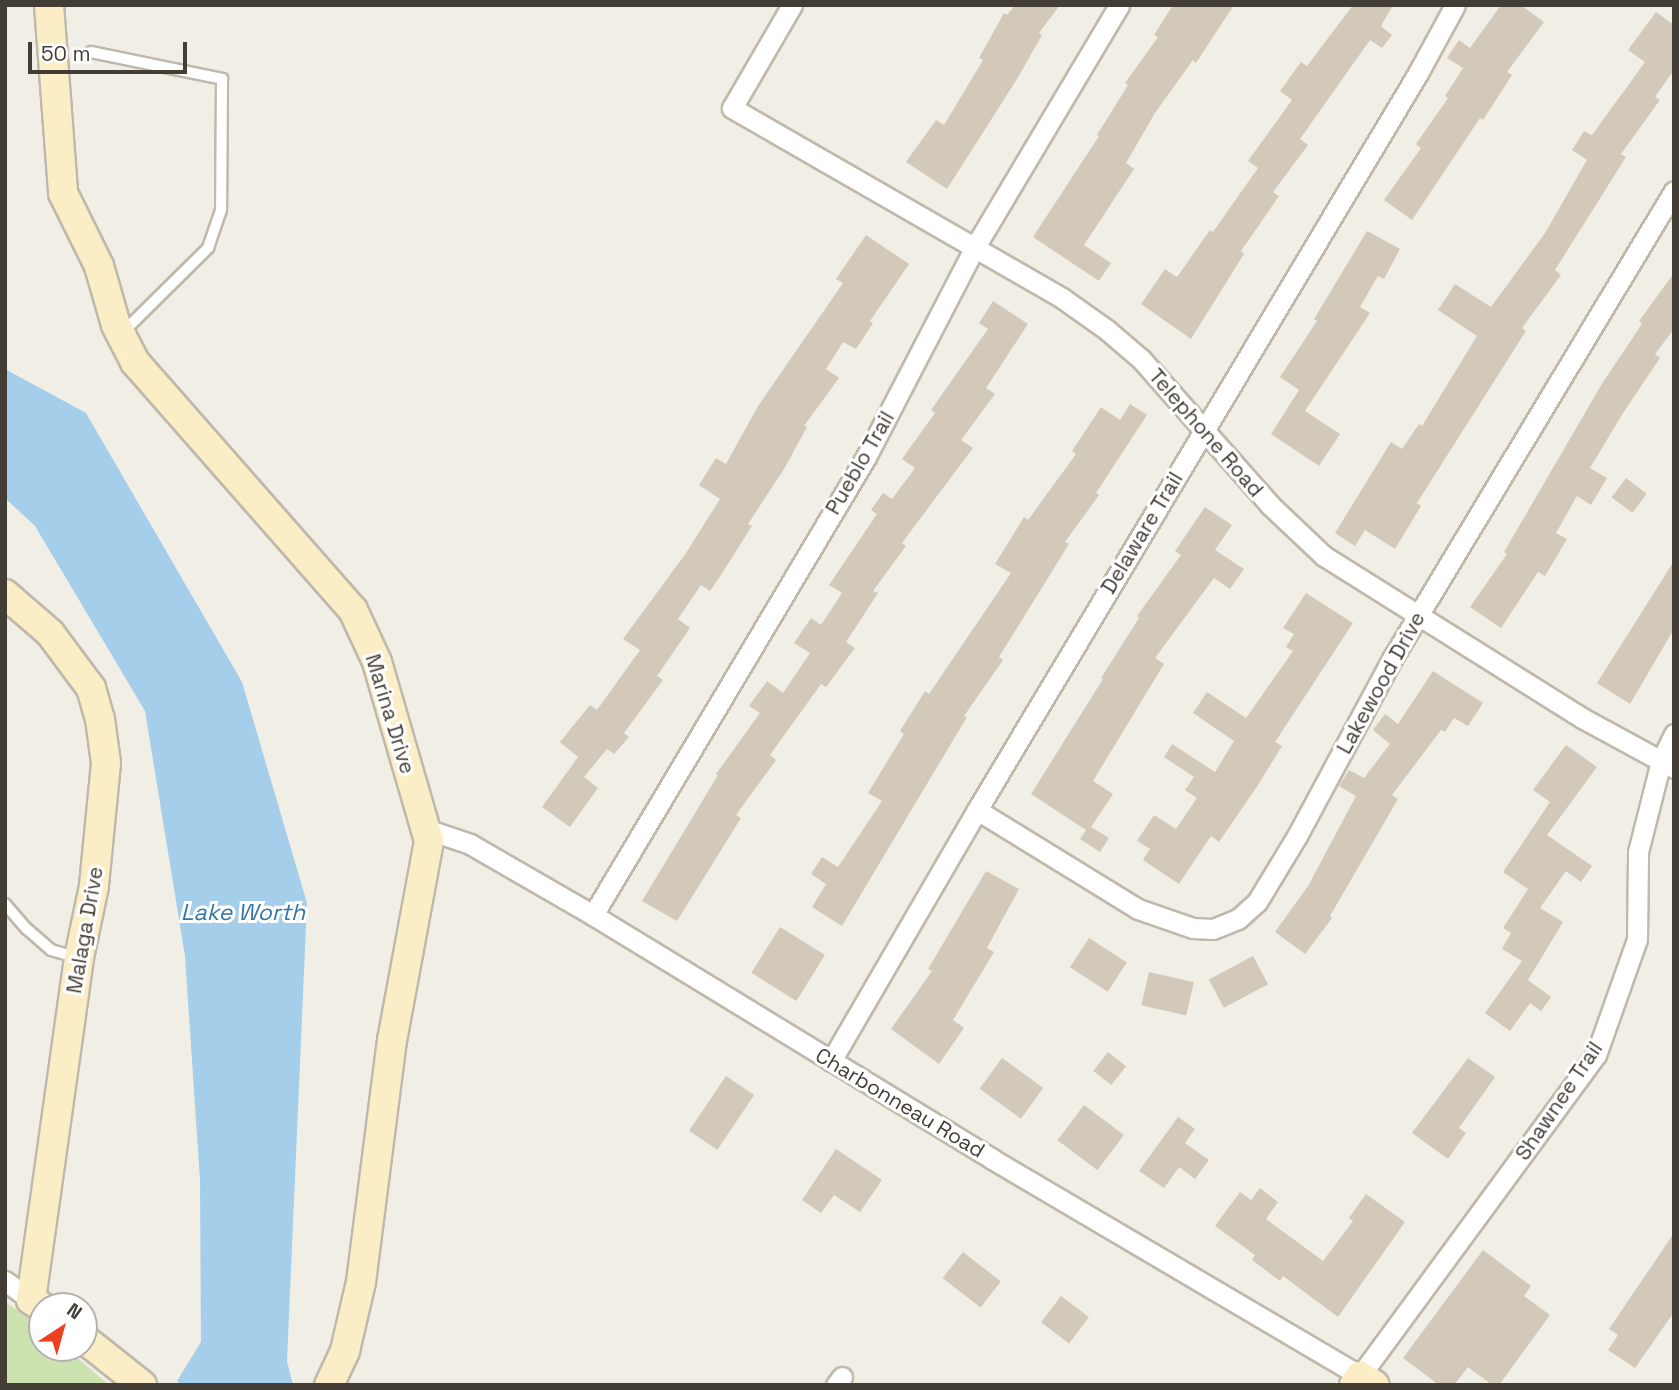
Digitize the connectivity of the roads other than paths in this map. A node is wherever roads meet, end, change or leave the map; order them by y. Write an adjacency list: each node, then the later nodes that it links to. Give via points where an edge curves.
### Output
1 (48, 5): 8 (street, Marina Drive, via 63,192 99,266)
2 (792, 5): 7 (street, Telephone Road, via 732,107)
3 (1119, 5): 7 (street, Pueblo Trail)
4 (1455, 5): 9 (street, Delaware Trail)
5 (91, 51): 8 (lane, via 222,79 221,210 208,248)
6 (1674, 191): 11 (street, Lakewood Drive)
7 (975, 247): 9 (street, Telephone Road, via 1107,330 1141,359); 17 (street, Pueblo Trail, via 866,457)
8 (120, 334): 15 (street, Marina Drive, via 135,362 352,610 377,662)
9 (1203, 432): 11 (street, Telephone Road, via 1324,556); 14 (street, Delaware Trail)
10 (5, 594): 18 (street, Malaga Drive, via 50,633 91,688 100,719 106,762 103,814)
11 (1420, 613): 13 (street, Telephone Road, via 1582,718); 14 (street, Lakewood Drive, via 1297,836 1256,902 1238,919 1213,929 1193,928 1138,909)
12 (1674, 734): 13 (street, Shawnee Trail)
13 (1668, 764): 24 (street, Shawnee Trail, via 1638,852 1637,939 1596,1055)
14 (977, 810): 19 (street, Delaware Trail)
15 (423, 828): 17 (street, Charbonneau Road, via 470,844); 26 (street, Marina Drive, via 429,841 392,1040 361,1282 345,1351)
16 (5, 904): 18 (lane, via 51,950)
17 (593, 915): 19 (street, Charbonneau Road)
18 (79, 958): 21 (street, Malaga Drive)
19 (831, 1061): 24 (street, Charbonneau Road)
20 (5, 1281): 22 (street)
21 (38, 1292)
22 (28, 1298)
23 (98, 1350): 25 (street)
24 (1363, 1382)
25 (142, 1385)
26 (329, 1385)

